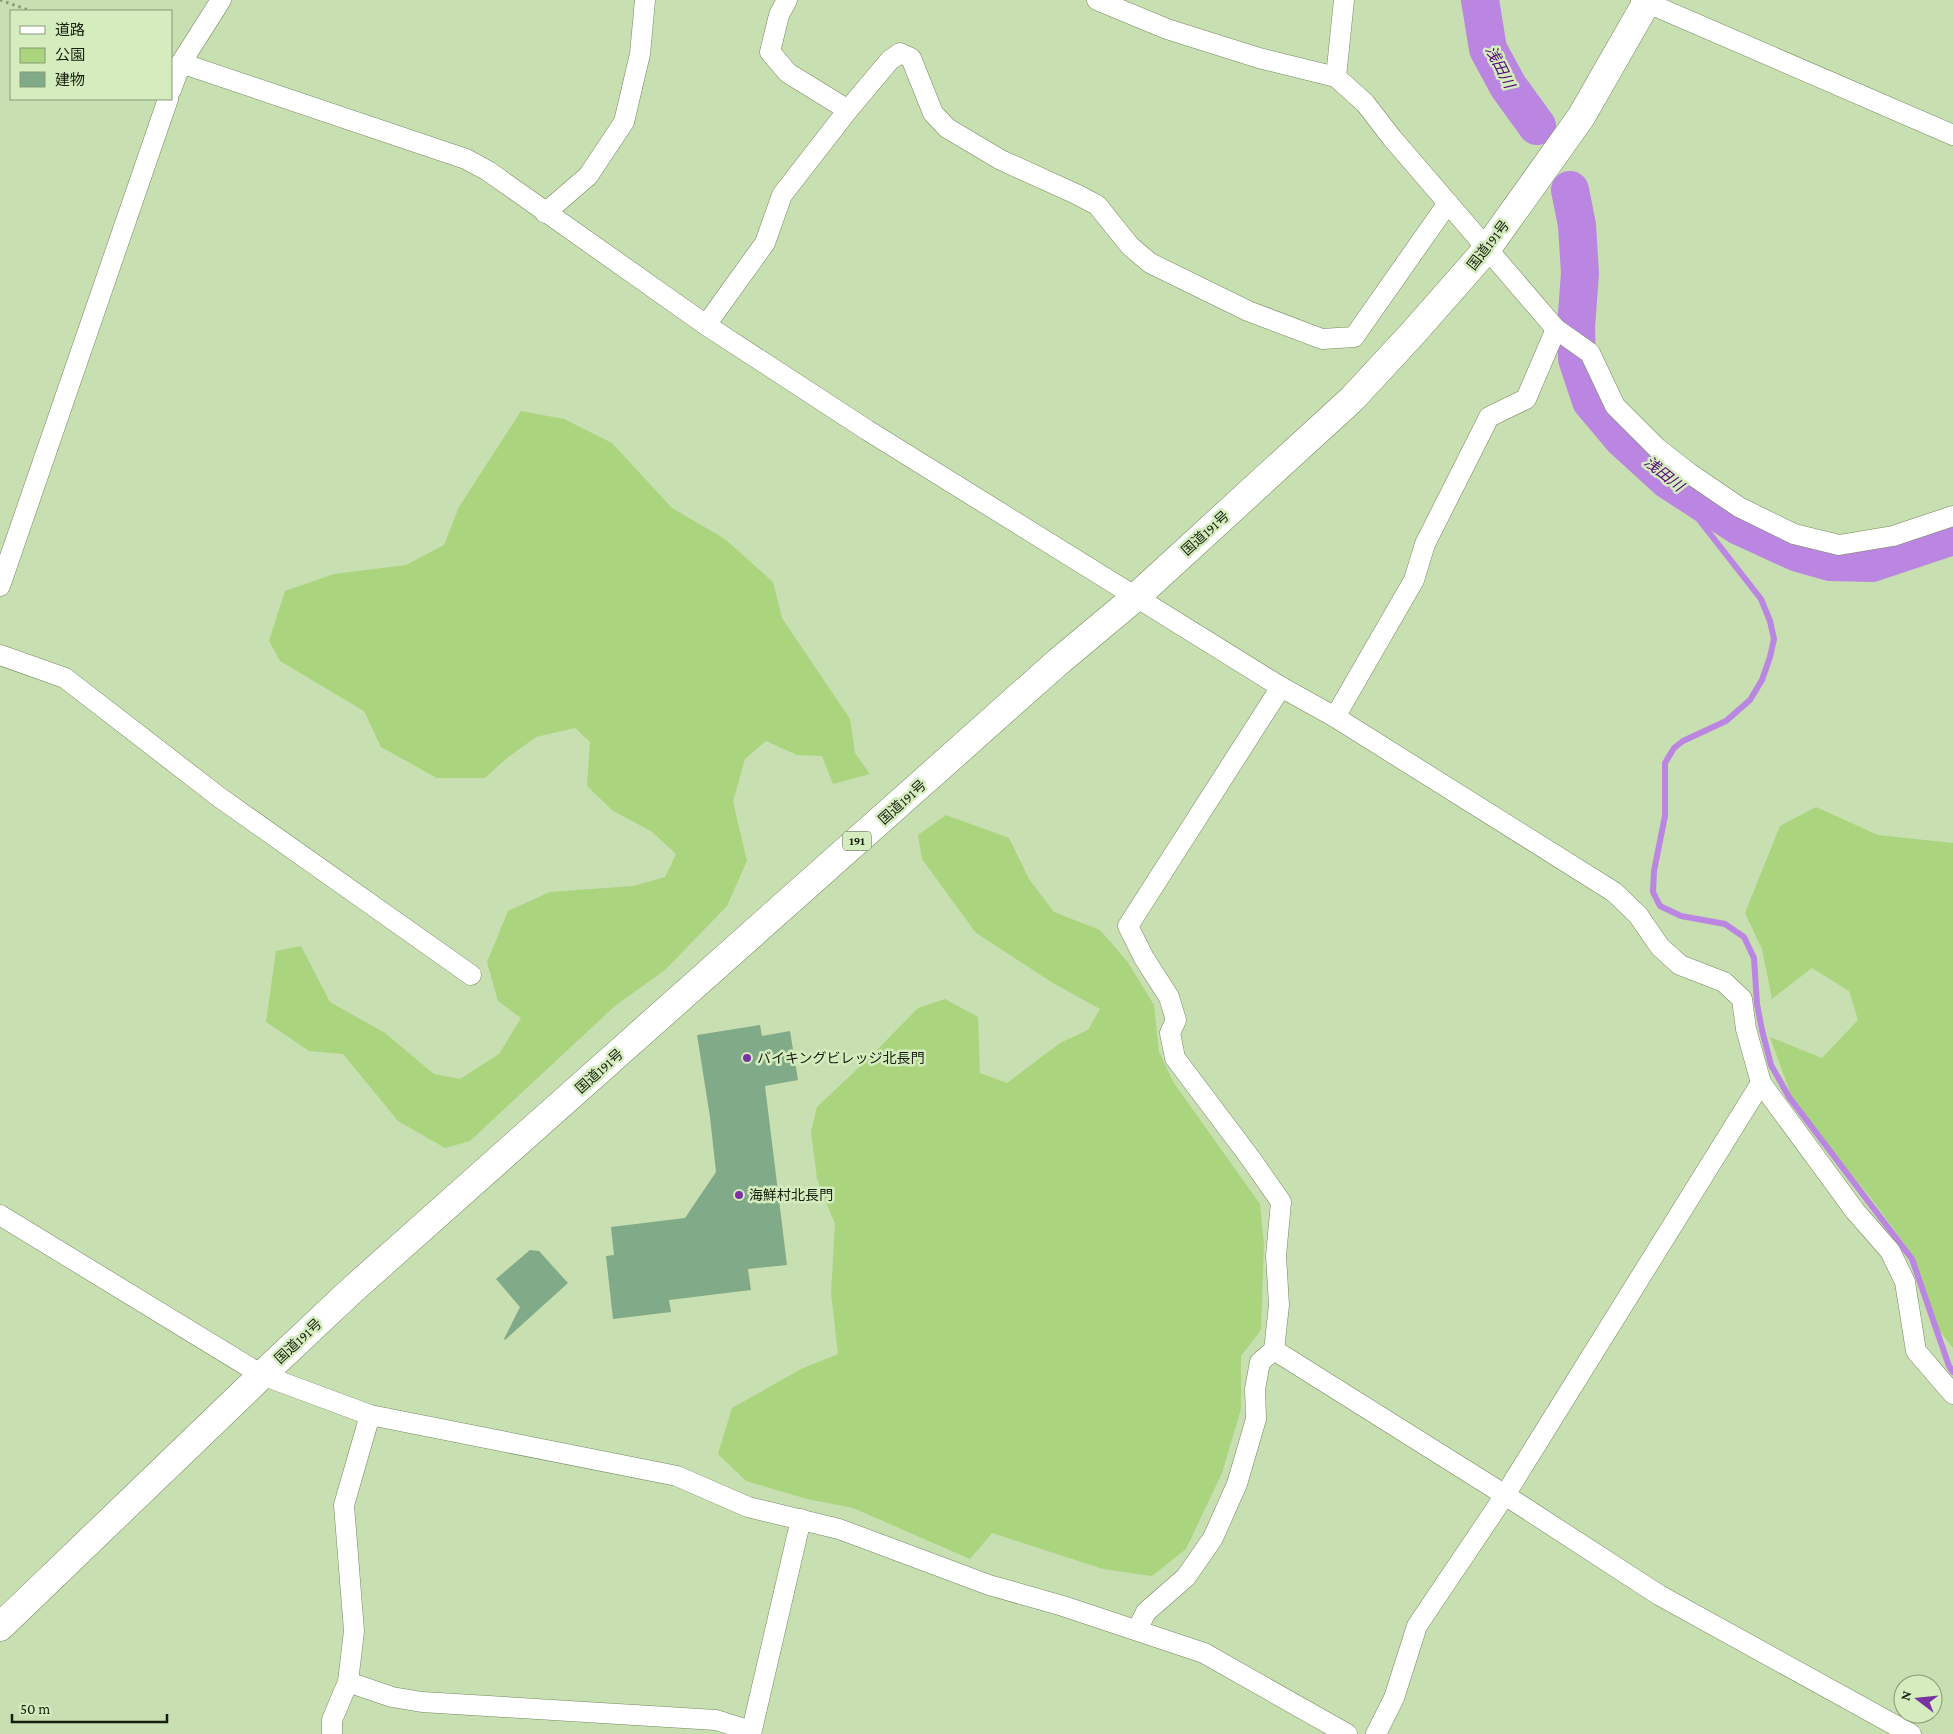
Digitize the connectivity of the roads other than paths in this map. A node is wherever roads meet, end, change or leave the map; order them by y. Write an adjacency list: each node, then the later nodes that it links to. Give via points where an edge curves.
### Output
1 (221, 0): 7 (street)
2 (645, 0): 14 (street, via 640,54 624,122 588,176)
3 (787, 0): 11 (street, via 779,15 770,52 788,73)
4 (1097, 0): 8 (street, via 1167,29 1259,58)
5 (1344, 0): 8 (street)
6 (1645, 1): 12 (street); 15 (highway, 国道191号 / 191, via 1581,118)
7 (180, 63): 9 (street); 14 (street, via 466,158)
8 (1336, 77): 13 (street, via 1365,103)
9 (172, 87)
10 (168, 100): 19 (street)
11 (848, 110): 13 (street, via 890,60 900,53 911,58 933,113 947,128 1001,160 1097,205 1130,246 1150,263 1248,311 1322,339 1354,337); 16 (street, via 782,195 765,243)
12 (1953, 135)
13 (1448, 203): 15 (street)
14 (545, 213): 16 (street)
15 (1486, 250): 17 (street); 20 (highway, 国道191号 / 191, via 1352,399)
16 (706, 325): 20 (street, via 867,430)
17 (1560, 331): 18 (street, via 1590,353 1615,406 1656,448 1688,474 1739,507 1794,534 1839,544 1893,536); 23 (street, via 1526,399 1489,417 1425,544 1414,580)
18 (1953, 516)
19 (0, 586)
20 (1136, 596): 22 (street); 28 (highway, 国道191号 / 191, via 351,1291)
21 (0, 655): 24 (street, via 65,678 219,797)
22 (1281, 686): 23 (street); 27 (street, via 1128,926 1169,997 1176,1020 1170,1033 1175,1058 1281,1202 1276,1256 1279,1305)
23 (1336, 717): 25 (street, via 1614,892 1638,915 1660,947 1680,965 1724,982 1742,999 1746,1029)
24 (471, 975)
25 (1761, 1083): 29 (street, via 1855,1211 1890,1251 1905,1282 1916,1351); 31 (street)
26 (0, 1215): 28 (street)
27 (1274, 1350): 31 (street); 34 (street, via 1260,1362 1255,1389 1256,1419 1237,1484 1213,1538 1186,1577 1146,1612)
28 (262, 1375): 30 (street); 33 (highway, 国道191号 / 191)
29 (1953, 1394)
30 (370, 1415): 32 (street, via 678,1476 748,1507); 35 (street, via 344,1505 354,1631)
31 (1506, 1495): 39 (street, via 1416,1626 1394,1698); 40 (street, via 1659,1595)
32 (801, 1519): 34 (street, via 839,1529 989,1585); 36 (street)
33 (0, 1627)
34 (1137, 1630): 38 (street, via 1204,1653)
35 (348, 1682): 36 (street, via 392,1697 422,1702 716,1720); 37 (street, via 332,1720)
36 (751, 1732)
37 (332, 1734)
38 (1347, 1734)
39 (1376, 1734)
40 (1910, 1734)

